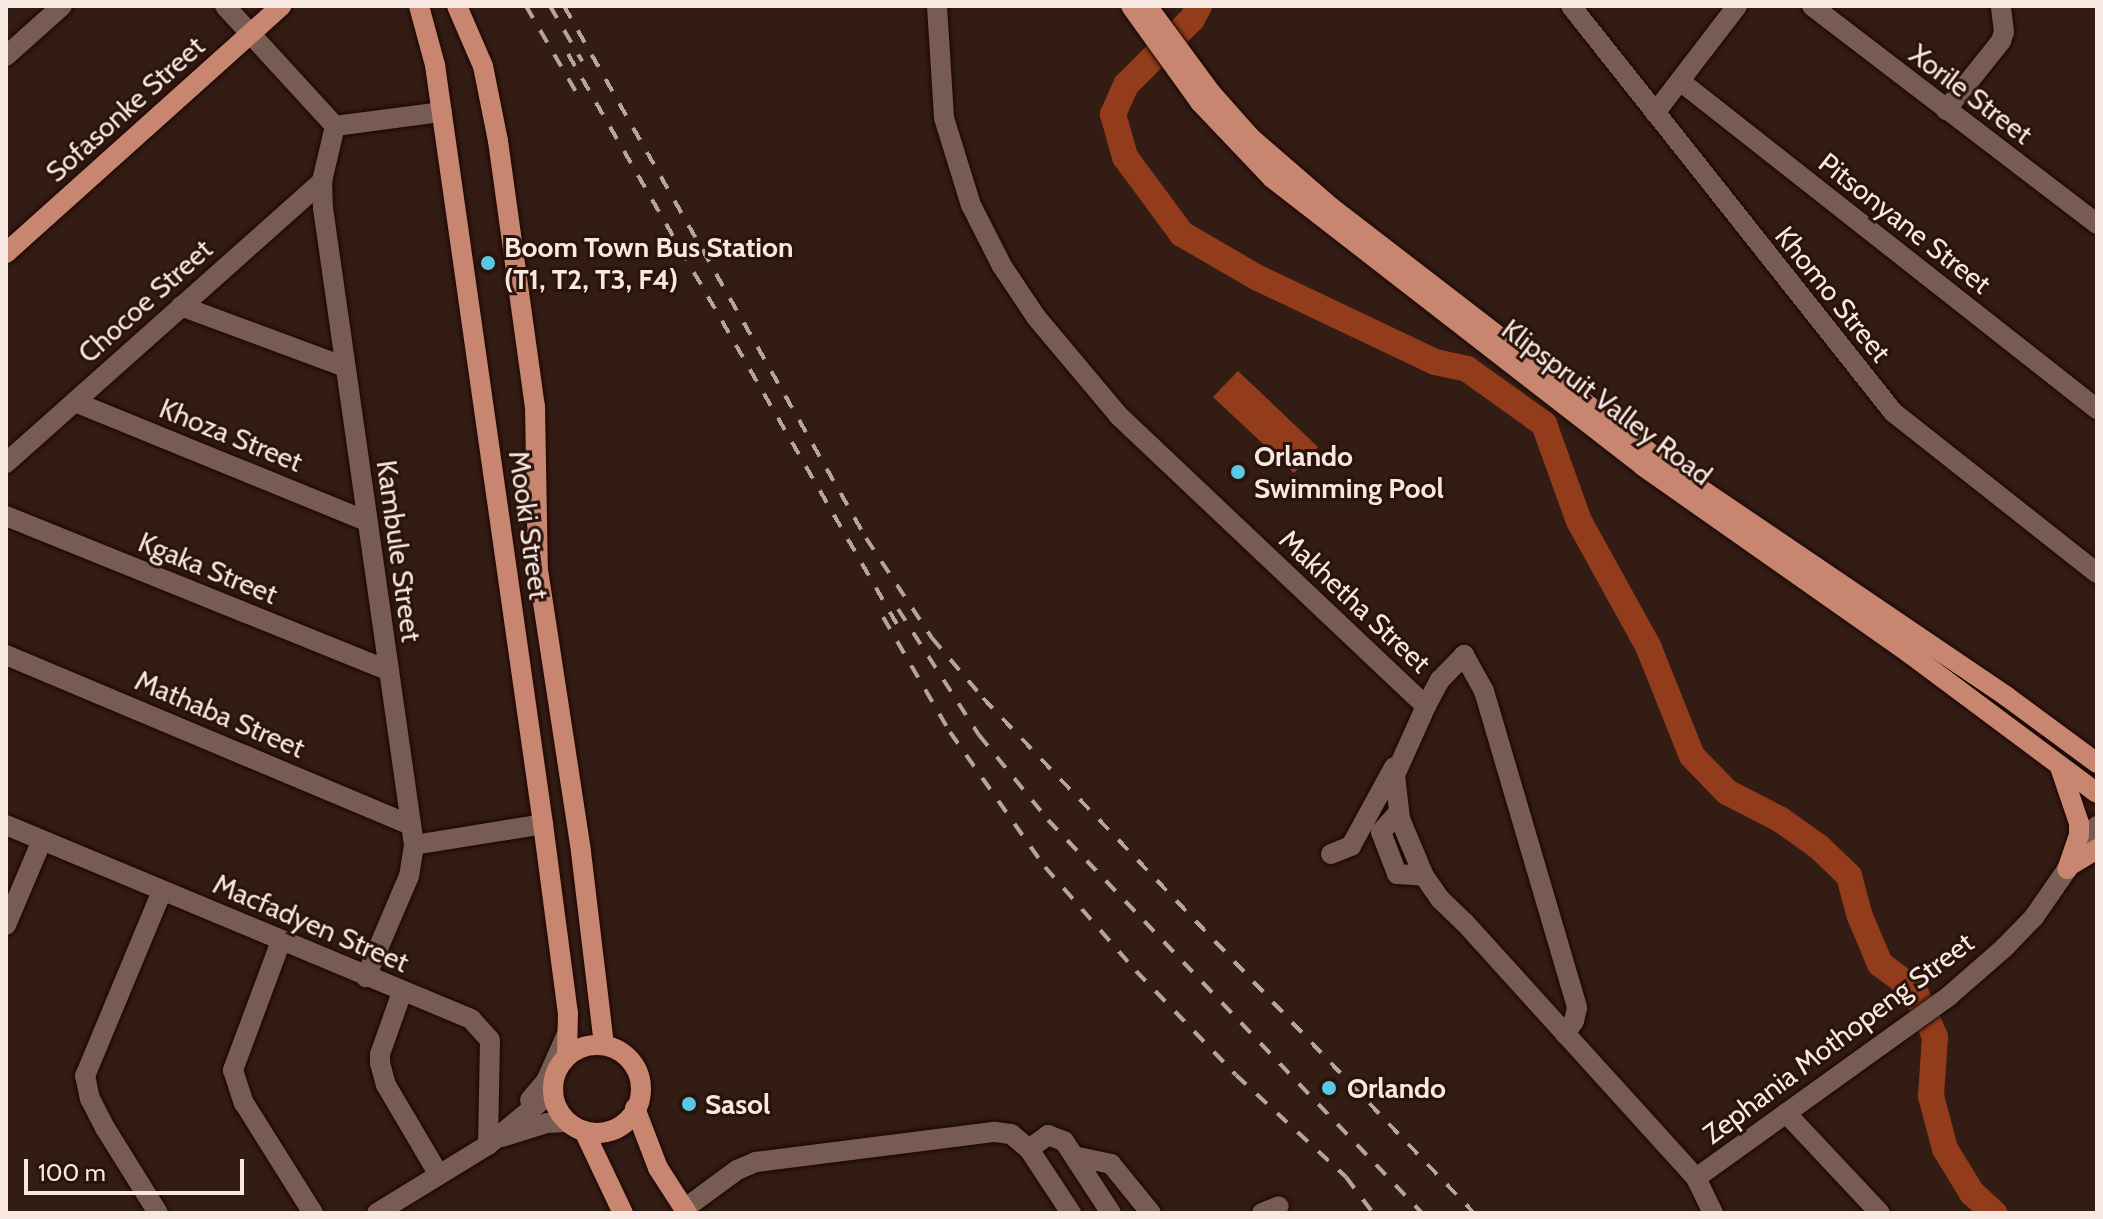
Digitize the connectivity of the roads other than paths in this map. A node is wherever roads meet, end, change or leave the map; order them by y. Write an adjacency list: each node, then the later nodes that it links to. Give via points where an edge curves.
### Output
1 (225, 6): 12 (street)
2 (281, 6): 12 (main road, Sofasonke Street)
3 (419, 6): 17 (main road, Mooki Street)
4 (457, 6): 55 (main road, Mooki Street, via 483,66 498,141 535,406 538,570)
5 (937, 6): 33 (street, Makhetha Street, via 944,118 971,205 1036,317 1119,416)
6 (1571, 6): 18 (street, Khomo Street)
7 (1737, 6): 14 (street)
8 (1812, 6): 16 (street, Xorile Street)
9 (2001, 6): 16 (street, via 2001,41)
10 (58, 7): 13 (street)
11 (1143, 12): 15 (main road, Klipspruit Valley Road)
12 (250, 34): 19 (street); 22 (main road, Sofasonke Street)
13 (6, 56)
14 (1680, 81): 18 (street); 26 (street, Pitsonyane Street)
15 (1206, 98): 34 (main road, Klipspruit Valley Road, via 1332,208 1622,433); 38 (main road, Klipspruit Valley Road, via 1272,178 1431,304 1643,466)
16 (1946, 110): 21 (street, Xorile Street)
17 (442, 112): 19 (street); 40 (main road, Mooki Street)
18 (1655, 113): 30 (street, Khomo Street, via 1893,412)
19 (335, 126): 20 (street, Kambule Street)
20 (322, 181): 23 (street, Chocoe Street); 24 (street, Kambule Street)
21 (2097, 224)
22 (6, 253)
23 (181, 306): 24 (street); 25 (street, Chocoe Street)
24 (345, 367): 29 (street, Kambule Street)
25 (75, 402): 27 (street, Chocoe Street); 29 (street, Khoza Street)
26 (2097, 409)
27 (6, 463)
28 (6, 516): 32 (street, Kgaka Street)
29 (366, 521): 32 (street, Kambule Street)
30 (2097, 573)
31 (6, 655): 43 (street, Mathaba Street)
32 (389, 671): 43 (street, Kambule Street)
33 (1426, 706): 36 (street, Makhetha Street); 53 (street, via 1440,680 1464,655 1484,691 1577,1008)
34 (2058, 733): 35 (main road); 37 (main road, Klipspruit Valley Road)
35 (2097, 746)
36 (1402, 753): 46 (street, via 1351,846); 53 (street, Makhetha Street, via 1395,775 1399,812 1424,876)
37 (2097, 763)
38 (2059, 766): 39 (main road, Klipspruit Valley Road); 47 (main road, via 2079,823)
39 (2097, 793)
40 (543, 824): 43 (street); 54 (main road, Mooki Street)
41 (6, 825): 44 (street, Macfadyen Street)
42 (2097, 826): 47 (street, Zephania Mothopeng Street)
43 (413, 835): 51 (street, Kambule Street, via 409,876)
44 (42, 840): 48 (street, Macfadyen Street); 49 (street)
45 (2097, 849): 47 (main road)
46 (1331, 854)
47 (2068, 868): 58 (street, Zephania Mothopeng Street, via 2034,917 1949,996)
48 (162, 891): 50 (street, Macfadyen Street); 66 (street, via 85,1076 105,1128)
49 (6, 925)
50 (281, 941): 51 (street, Macfadyen Street); 67 (street, via 233,1070 244,1103)
51 (366, 977): 52 (street, Macfadyen Street)
52 (402, 992): 60 (street, Macfadyen Street, via 471,1019 490,1040); 63 (street, via 380,1063 386,1085)
53 (1565, 1034): 64 (street, Makhetha Street)
54 (567, 1044): 55 (main road); 56 (main road); 60 (street, via 543,1087)
55 (612, 1048): 57 (main road, via 637,1070)
56 (553, 1091): 59 (main road, via 558,1111); 60 (street)
57 (635, 1108): 59 (main road, via 617,1127 598,1133); 65 (main road, via 658,1168)
58 (1786, 1113): 64 (street, Zephania Mothopeng Street); 74 (street)
59 (576, 1127): 60 (street, via 547,1123); 69 (main road)
60 (498, 1136): 63 (street)
61 (1029, 1149): 62 (street, via 1055,1135); 65 (street, via 1011,1134 995,1132 779,1157 737,1170); 70 (street)
62 (1078, 1157): 71 (street); 72 (street, via 1111,1164)
63 (439, 1175): 68 (street)
64 (1696, 1178): 73 (street, Makhetha Street)
65 (686, 1211)
66 (158, 1213)
67 (313, 1213)
68 (377, 1213)
69 (623, 1213)
70 (1071, 1213)
71 (1111, 1213)
72 (1151, 1213)
73 (1713, 1213)
74 (1880, 1213)

